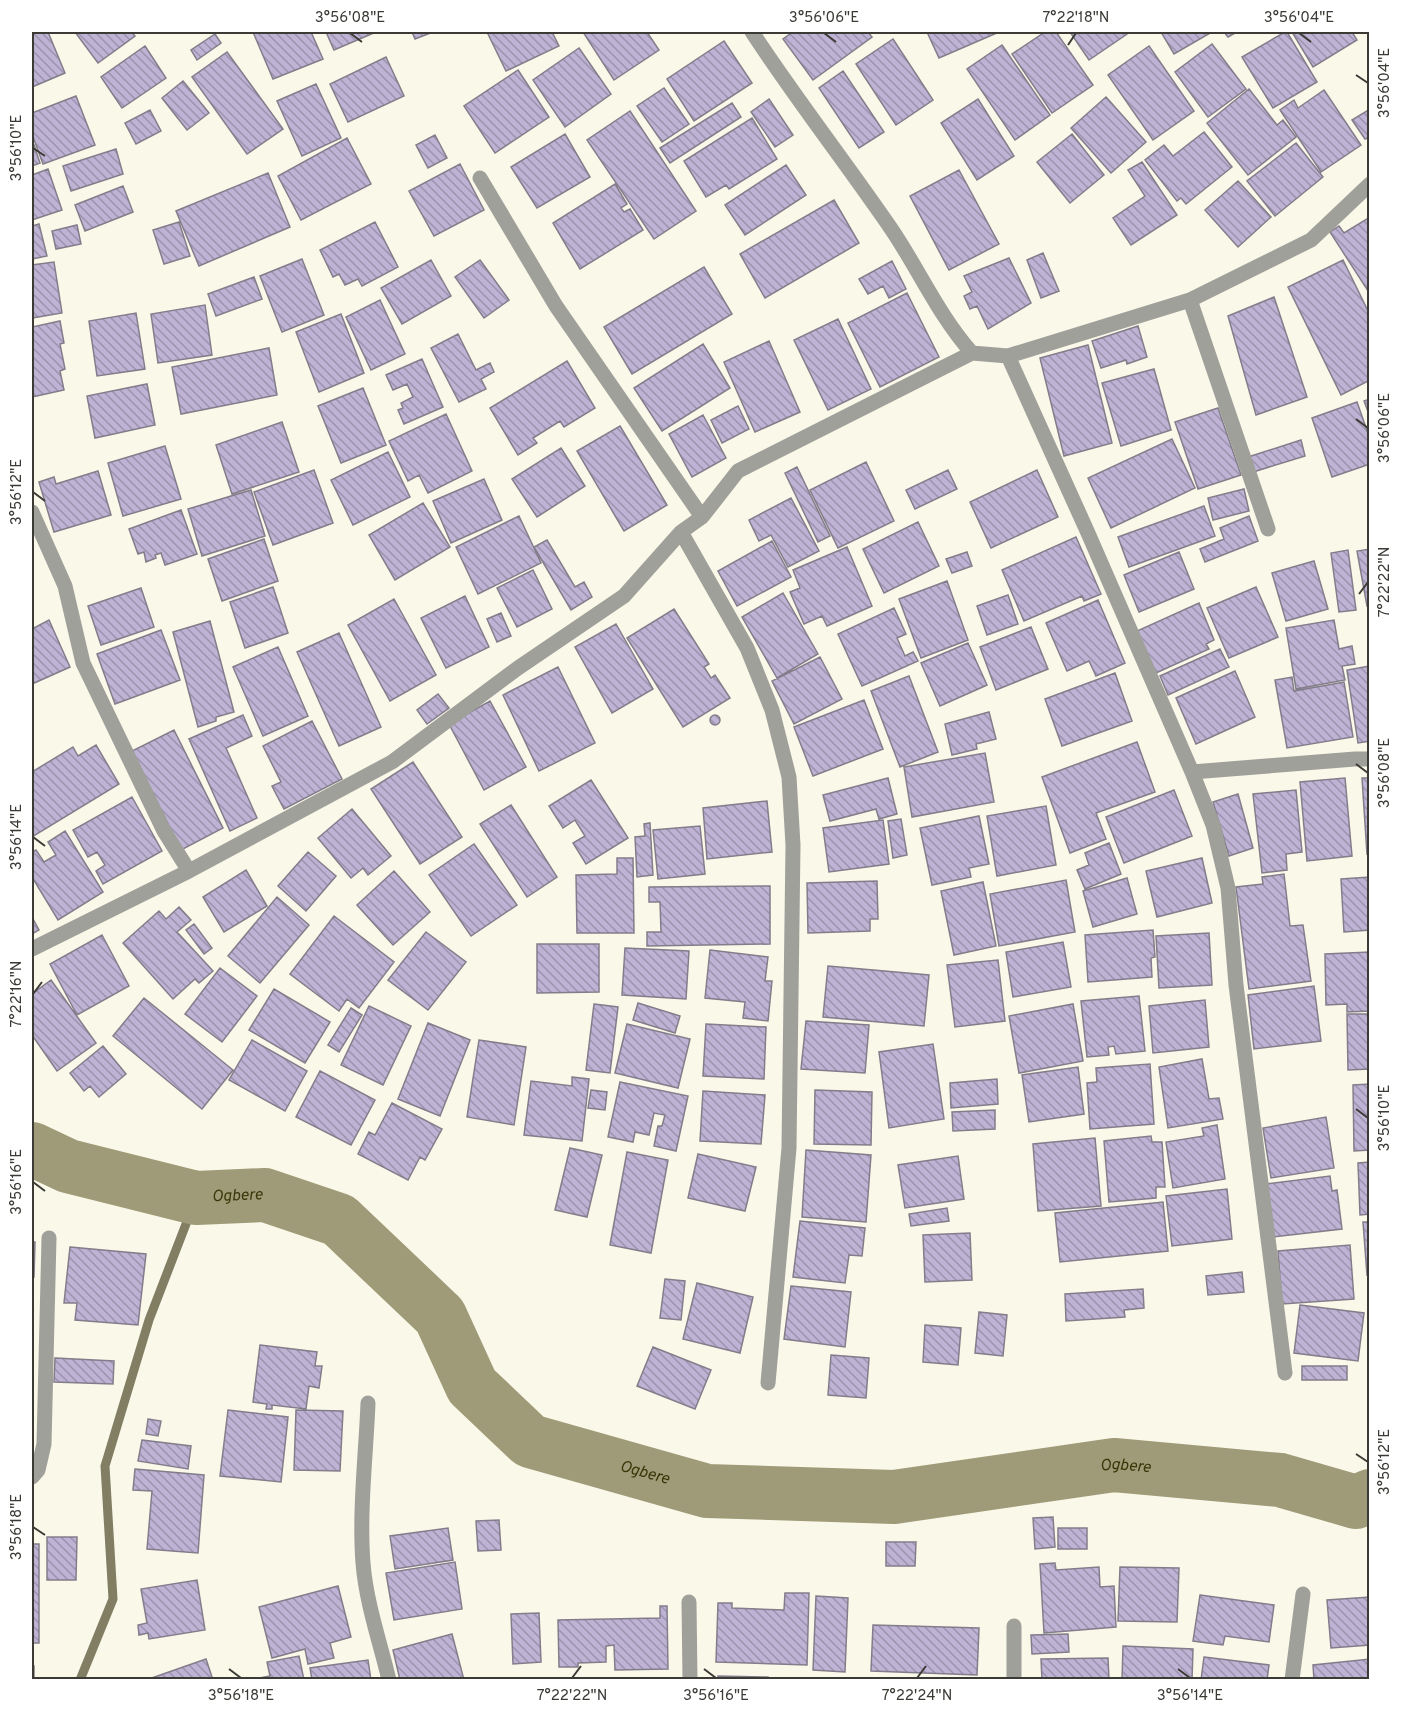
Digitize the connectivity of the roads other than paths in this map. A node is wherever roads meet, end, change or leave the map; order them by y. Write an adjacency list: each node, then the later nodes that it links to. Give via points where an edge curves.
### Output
1 (752, 32): 5 (street, via 892,232 957,336)
2 (480, 178): 8 (street, via 556,306)
3 (1370, 184): 4 (street, via 1311,240)
4 (1190, 300): 6 (street); 9 (street)
5 (972, 352): 6 (street); 8 (street, via 738,471)
6 (1008, 356): 12 (street)
7 (32, 512): 13 (street, via 65,586 84,663 164,831)
8 (702, 517): 10 (street)
9 (1268, 529)
10 (681, 532): 13 (street, via 624,596 518,668 392,762); 17 (street, via 747,648 771,710 789,777 793,845 789,1148)
11 (1370, 759): 12 (street)
12 (1192, 772): 16 (street, via 1213,825 1228,888 1236,985)
13 (189, 871): 14 (street)
14 (32, 949)
15 (49, 1238): 19 (street, via 44,1444 38,1470)
16 (1286, 1373)
17 (768, 1383)
18 (368, 1403): 23 (street, via 363,1565)
19 (32, 1477)
20 (1303, 1594): 26 (street)
21 (689, 1602): 24 (street)
22 (1014, 1626): 25 (street)
23 (389, 1680)
24 (690, 1680)
25 (1014, 1680)
26 (1292, 1680)

